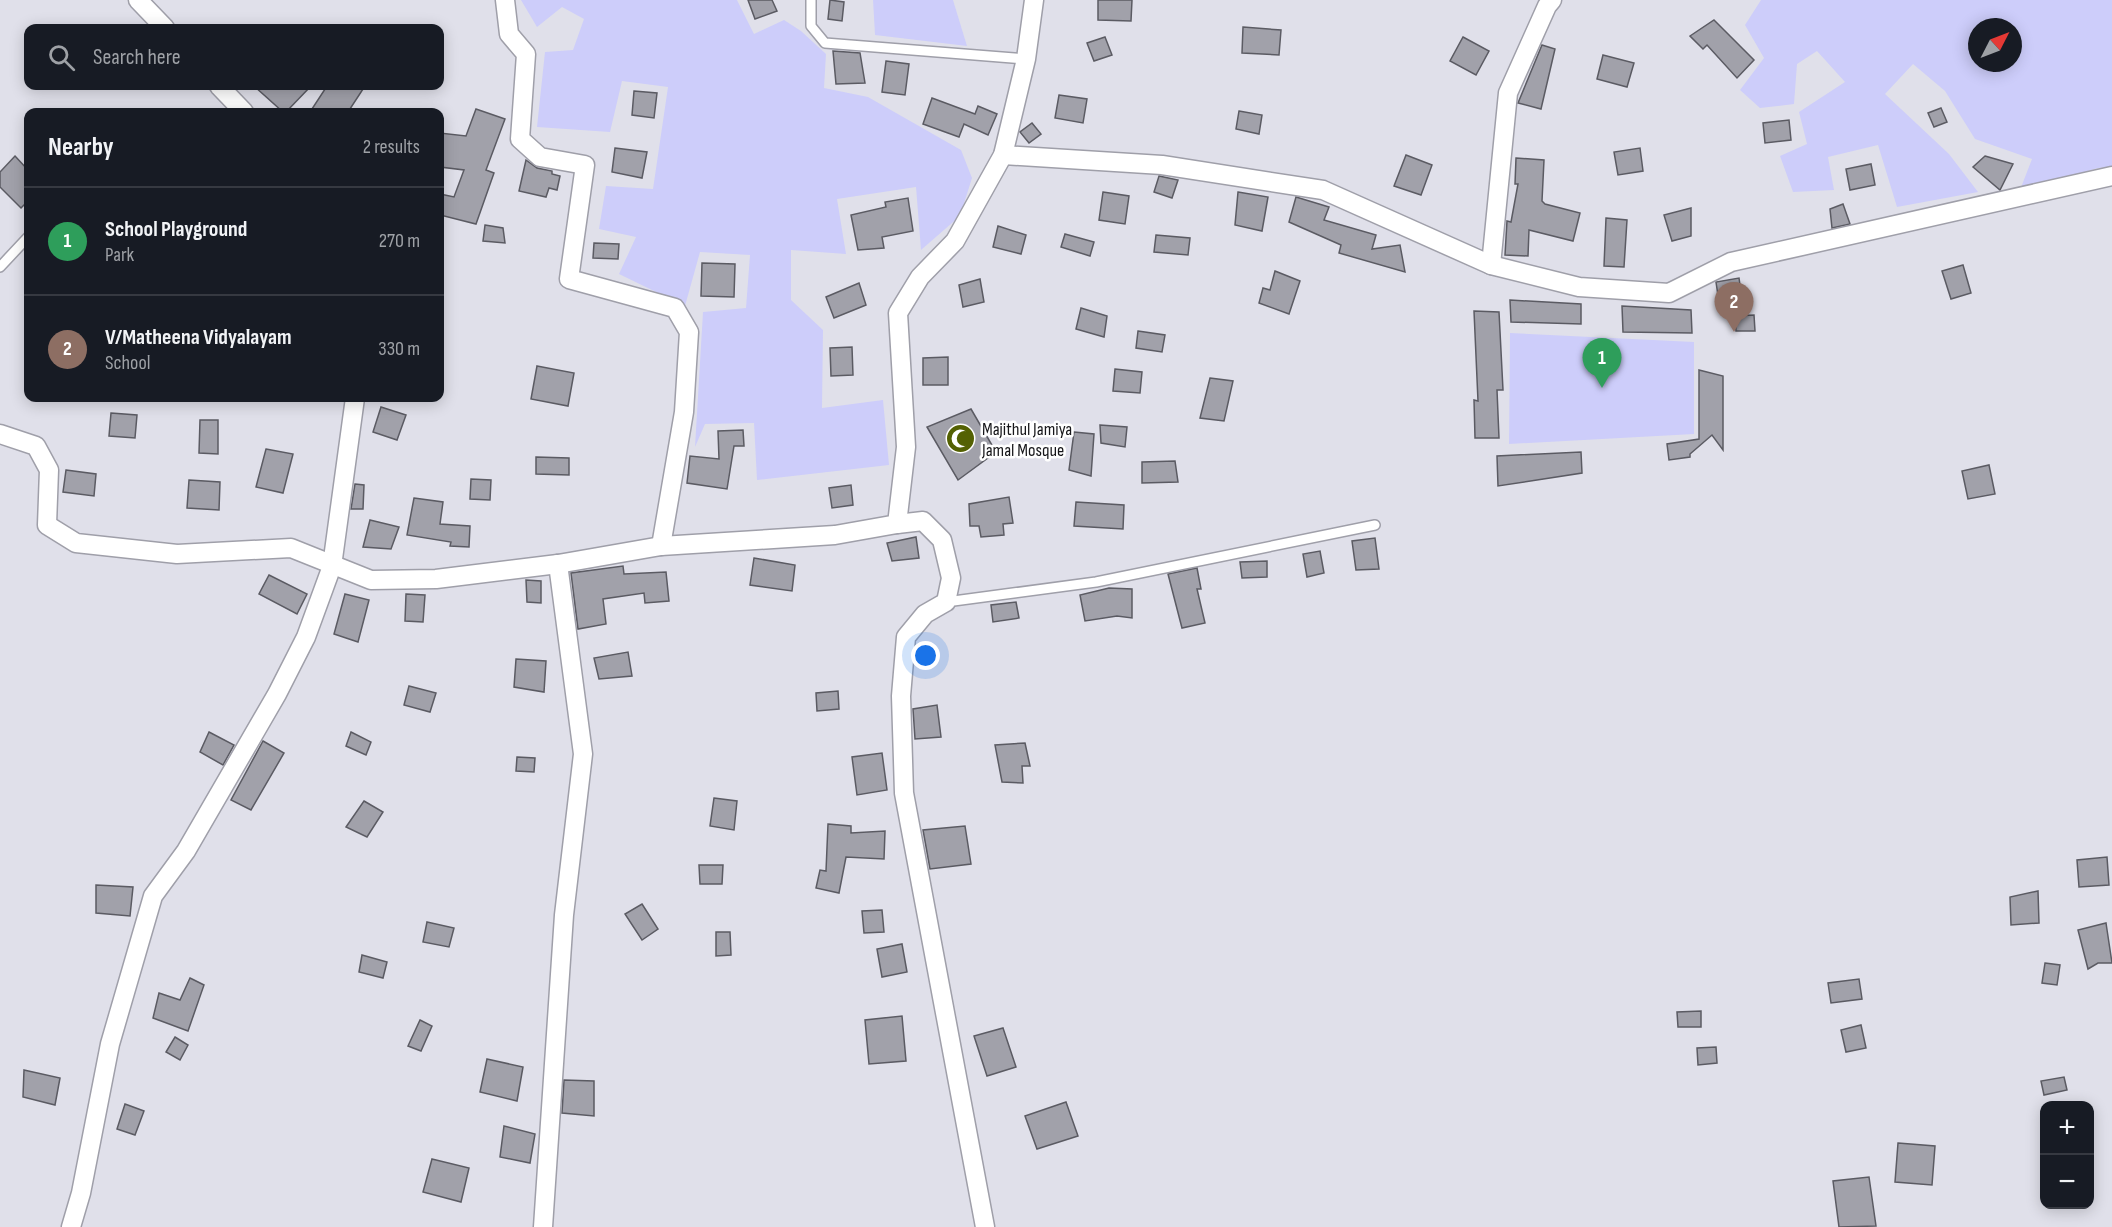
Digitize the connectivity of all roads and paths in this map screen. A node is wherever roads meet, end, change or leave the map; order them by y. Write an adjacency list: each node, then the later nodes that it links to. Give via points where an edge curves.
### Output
1 (138, 0): 6 (street)
2 (505, 0): 19 (street, via 509,34 526,54 520,139 540,157 585,165 569,279 675,308 689,332 684,412)
3 (811, 0): 7 (lane, via 811,26 825,43)
4 (1034, 0): 7 (street)
5 (1552, 0): 13 (street, via 1508,93)
6 (161, 24)
7 (1026, 59): 10 (street)
8 (223, 90): 9 (street)
9 (240, 108)
10 (1003, 154): 13 (street, via 1162,165 1323,190); 17 (street, via 955,241 920,277 898,313 906,447)
11 (2112, 176): 13 (street, via 1731,262 1669,293 1579,287)
12 (24, 241): 14 (lane)
13 (1491, 265)
14 (0, 267)
15 (354, 402): 21 (street)
16 (0, 434): 21 (street, via 36,446 49,470 47,525 76,543 177,554 291,548)
17 (897, 524): 19 (street, via 835,535); 22 (street, via 922,521 942,540 951,578)
18 (1375, 525): 22 (lane, via 1096,582)
19 (661, 546): 20 (street)
20 (558, 564): 21 (street, via 436,579 371,580); 24 (street, via 583,754 564,915)
21 (332, 566): 23 (street, via 306,636 277,694 186,851 153,896 110,1044)
22 (946, 602): 25 (street, via 926,614 906,637 901,696 904,793)
23 (71, 1227)
24 (543, 1227)
25 (985, 1227)

